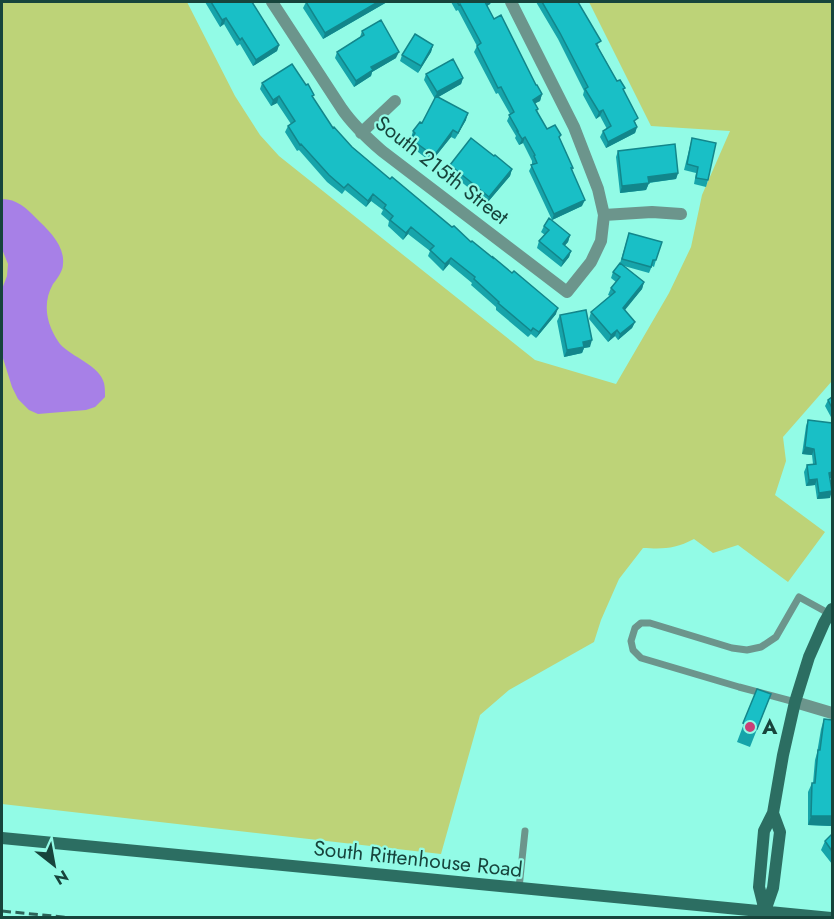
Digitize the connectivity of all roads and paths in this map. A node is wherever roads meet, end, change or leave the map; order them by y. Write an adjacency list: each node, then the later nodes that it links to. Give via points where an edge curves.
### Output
1 (272, 2): 4 (street, South 215th Street)
2 (511, 2): 6 (street, via 574,127)
3 (395, 101): 4 (street)
4 (362, 133): 6 (street, South 215th Street, via 567,292 591,262 601,241)
5 (681, 214): 6 (street)
6 (604, 215)
7 (831, 611): 8 (main road, via 809,657); 8 (lane, via 799,597 776,637 747,650 650,623 635,628 633,650 642,658)
8 (795, 702): 9 (street); 13 (main road, via 773,813 764,831 759,887)
9 (832, 712)
10 (525, 831): 12 (lane)
11 (2, 838): 12 (main road, South Rittenhouse Road)
12 (519, 888): 13 (main road, South Rittenhouse Road)
13 (765, 911): 14 (main road, South Rittenhouse Road)
14 (831, 918)

